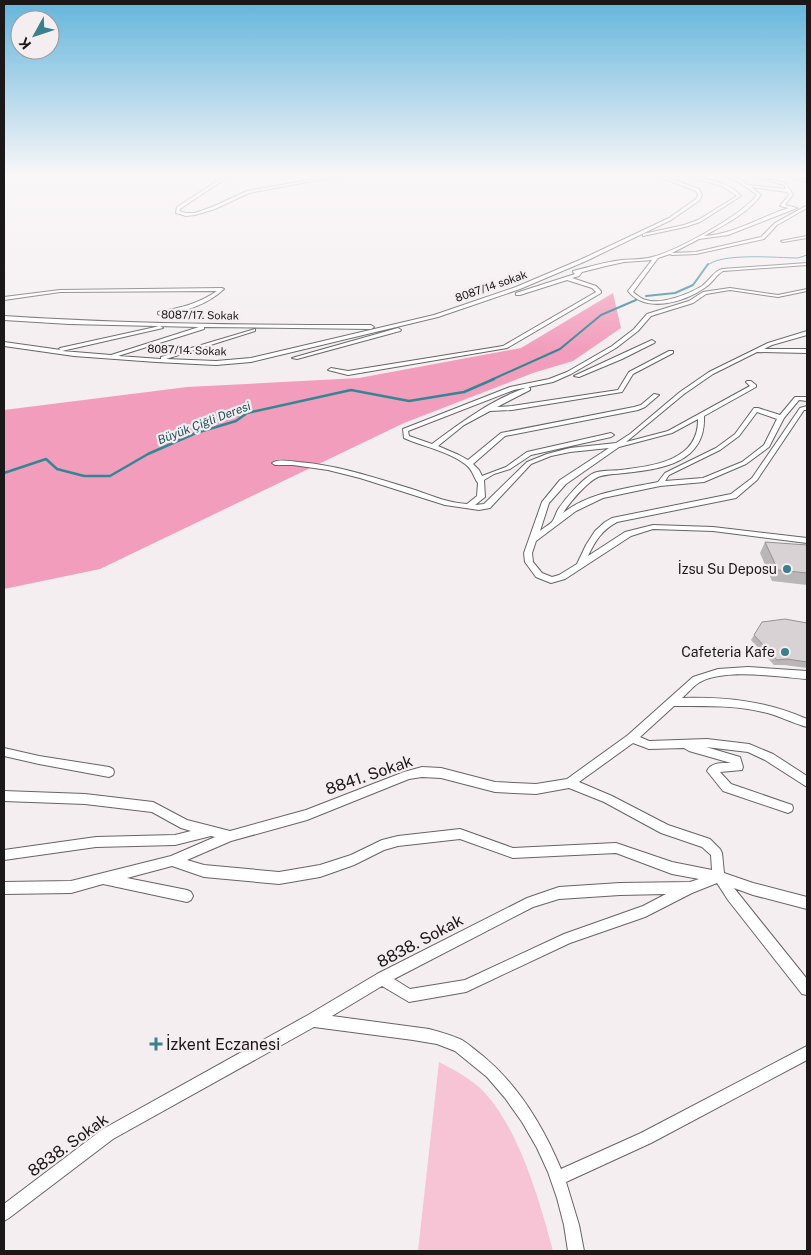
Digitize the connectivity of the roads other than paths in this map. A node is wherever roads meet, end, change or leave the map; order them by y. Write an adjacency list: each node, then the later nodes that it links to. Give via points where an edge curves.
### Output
1 (637, 235): 6 (street)
2 (644, 235): 6 (street)
3 (705, 235): 8 (street)
4 (729, 235): 8 (street)
5 (765, 235): 10 (street, via 696,253)
6 (632, 237): 15 (street, 8087/14 sokak)
7 (807, 237): 9 (street)
8 (699, 238): 10 (street)
9 (783, 241)
10 (664, 255): 11 (street)
11 (656, 258): 13 (street); 18 (street, via 630,292)
12 (807, 264): 18 (street, via 722,270 708,285 692,292)
13 (580, 271): 14 (street); 15 (street)
14 (568, 278): 34 (street, via 441,319); 36 (street, via 599,292 511,345 348,373)
15 (540, 280): 23 (street, 8087/14 sokak, via 436,316)
16 (807, 290): 19 (street, via 778,296 722,289)
17 (4, 299): 20 (street, via 60,291 222,289 194,307)
18 (645, 302): 19 (street)
19 (656, 312): 46 (street, via 605,353 569,374 512,388 405,430 406,437)
20 (160, 313)
21 (4, 318): 22 (street, 8087/17. Sokak)
22 (172, 325): 24 (street, 8087/17. Sokak); 29 (street)
23 (397, 325): 25 (street, 8087/17. Sokak, via 350,328); 35 (street, 8087/14. Sokak, via 251,360 216,363)
24 (212, 326): 25 (street, 8087/17. Sokak); 33 (street)
25 (286, 326): 35 (street, via 246,331)
26 (807, 333): 30 (street)
27 (652, 342): 41 (street, via 562,382 522,391)
28 (4, 344): 29 (street, 8087/14. Sokak)
29 (51, 351): 33 (street, 8087/14. Sokak)
30 (755, 351): 32 (street); 45 (street, via 682,393 632,435)
31 (670, 352): 41 (street, via 631,373 620,392)
32 (807, 352)
33 (108, 357): 35 (street, 8087/14. Sokak)
34 (295, 358)
35 (156, 360)
36 (331, 370)
37 (748, 382): 42 (street, via 754,386)
38 (656, 395): 48 (street, via 636,409 503,434)
39 (807, 399): 43 (street, via 797,398)
40 (807, 408): 55 (street, via 802,409 755,479 733,496 605,524 597,532)
41 (490, 409): 46 (street, via 462,424)
42 (701, 415): 45 (street, via 670,432); 52 (street, via 698,441 688,453 667,464 596,475 565,505)
43 (780, 418): 50 (street, via 767,446 744,463 704,480); 50 (street, via 756,409 737,435 718,449 668,474)
44 (611, 435): 49 (street, via 529,453 508,468)
45 (615, 445): 51 (street, via 570,450 535,460 520,470 487,506); 53 (street, via 563,482 546,502)
46 (433, 447): 48 (street)
47 (275, 463): 51 (street, via 319,466 444,502)
48 (469, 463): 49 (street)
49 (480, 480): 51 (street, via 481,497)
50 (660, 484): 52 (street, via 601,496)
51 (469, 506)
52 (556, 521): 53 (street)
53 (534, 539): 55 (street, via 528,553 529,562 539,575 551,580 562,578)
54 (807, 542): 55 (street, via 713,529 653,528 628,534)
55 (579, 566)
56 (807, 675): 57 (street, 8841. Sokak, via 748,671 718,673 696,680)
57 (671, 702): 58 (street, via 747,704); 59 (street, 8841. Sokak)
58 (807, 723)
59 (632, 738): 60 (street, via 649,745); 64 (street, 8841. Sokak)
60 (677, 744): 63 (street, via 707,743 749,748); 66 (street, via 736,760 738,767 712,771 727,788)
61 (4, 752): 62 (street)
62 (109, 772)
63 (807, 782)
64 (569, 783): 68 (street, 8841. Sokak, via 536,789 495,787 441,773 422,772 307,815); 71 (street, via 665,829 706,843 716,853)
65 (4, 796): 67 (street, via 137,804 153,807 185,824)
66 (788, 808)
67 (210, 831): 68 (street); 69 (street, via 175,840 96,842)
68 (230, 836): 70 (street, 8841. Sokak)
69 (4, 855)
70 (172, 861): 71 (street, via 204,871 279,878 329,868 398,841 460,834 513,853 616,848 672,868); 72 (street, 8841. Sokak)
71 (719, 877): 74 (street, 8838. Sokak); 76 (street); 78 (street)
72 (102, 879): 73 (street, 8841. Sokak, via 71,887); 75 (street)
73 (4, 888)
74 (690, 888): 77 (street, 8838. Sokak, via 559,893 531,902); 77 (street, via 645,911 568,938 466,986 409,996)
75 (187, 896)
76 (807, 903)
77 (382, 979): 79 (street, 8838. Sokak)
78 (807, 989)
79 (313, 1020): 81 (street, via 430,1035 454,1043 481,1062 518,1103 545,1148); 82 (street, 8838. Sokak, via 108,1134)
80 (807, 1053): 81 (street, via 646,1138)
81 (558, 1178): 83 (street, via 573,1223)
82 (4, 1213)
83 (576, 1251)

